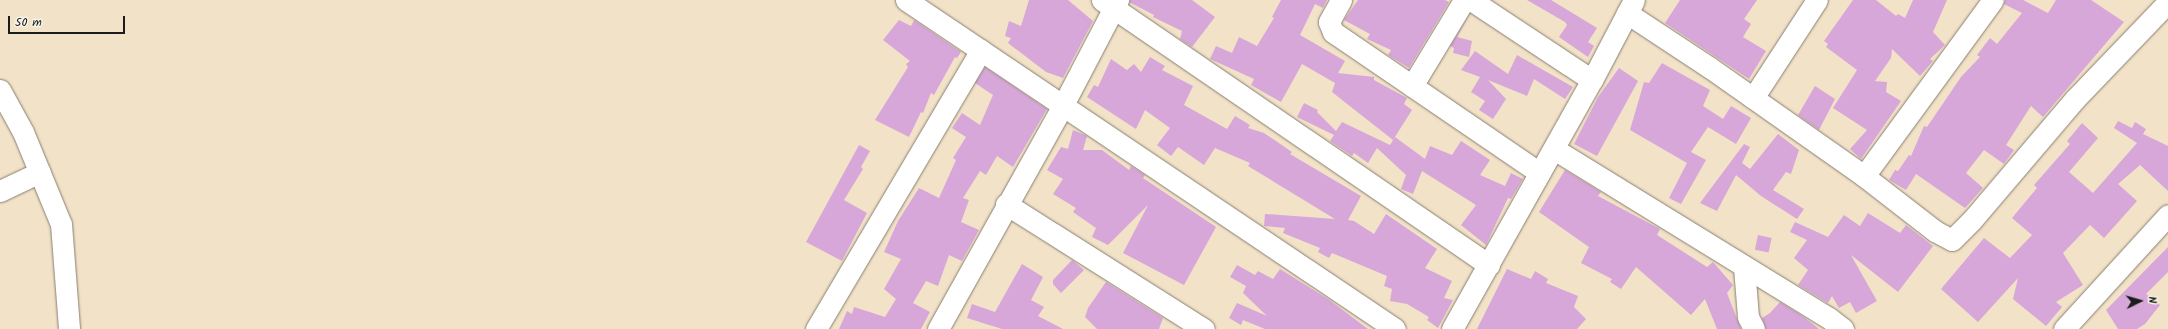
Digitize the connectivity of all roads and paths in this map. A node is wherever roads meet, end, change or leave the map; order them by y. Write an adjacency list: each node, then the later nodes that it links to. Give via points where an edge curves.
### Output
1 (906, 0): 10 (street)
2 (1341, 0): 12 (street, via 1329,22 1333,32)
3 (1464, 0): 12 (street)
4 (1471, 0): 11 (street)
5 (1817, 0): 14 (street)
6 (1993, 0): 19 (street)
7 (1111, 2): 15 (street); 23 (street)
8 (2168, 2): 19 (street, via 2076,98 1952,240 1935,231)
9 (1630, 6): 11 (street); 14 (street)
10 (981, 50): 15 (street); 27 (street)
11 (1592, 80): 16 (street)
12 (1412, 86): 18 (street)
13 (0, 90): 17 (street, via 23,132)
14 (1752, 98): 19 (street)
15 (1063, 105): 21 (street); 30 (street)
16 (1554, 149): 18 (street); 24 (street)
17 (40, 172): 20 (street); 26 (street, via 61,224)
18 (1540, 173): 23 (street)
19 (1864, 176)
20 (0, 191)
21 (1006, 204): 25 (street); 28 (street)
22 (2168, 215): 34 (street)
23 (1489, 265): 31 (street)
24 (1744, 267): 32 (street, via 1748,317); 33 (street)
25 (1178, 322): 29 (street)
26 (69, 329)
27 (816, 329)
28 (938, 329)
29 (1204, 329)
30 (1396, 329)
31 (1452, 329)
32 (1754, 329)
33 (1843, 329)
34 (2064, 329)

